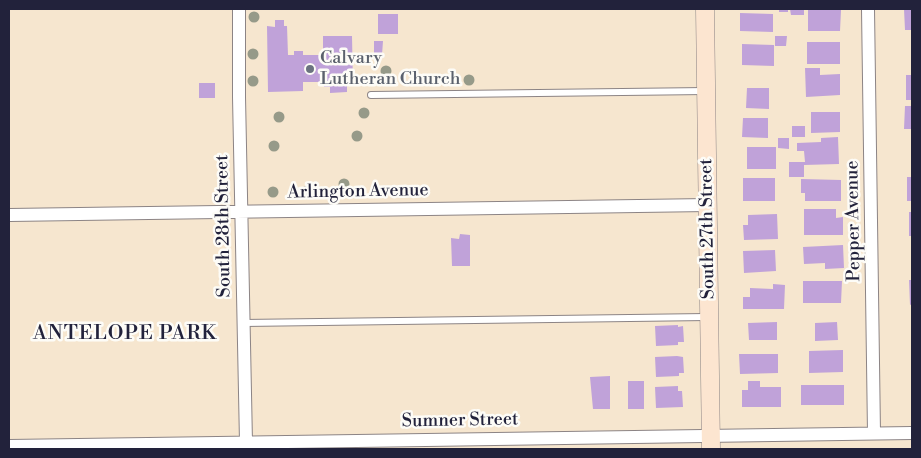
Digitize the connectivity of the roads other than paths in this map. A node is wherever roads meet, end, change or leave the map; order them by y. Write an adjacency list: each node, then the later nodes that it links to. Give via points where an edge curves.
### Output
1 (239, 9): 7 (street, South 28th Street)
2 (705, 9): 4 (main road, South 27th Street)
3 (868, 9): 11 (street, Pepper Avenue)
4 (707, 92): 5 (lane); 6 (main road, South 27th Street)
5 (371, 95)
6 (708, 205): 7 (street, Arlington Avenue); 9 (main road, South 27th Street)
7 (241, 211): 8 (street, Arlington Avenue); 10 (street, South 28th Street)
8 (9, 215)
9 (709, 317): 10 (lane); 14 (main road, South 27th Street)
10 (243, 324): 13 (street, South 28th Street)
11 (874, 433): 12 (street, Sumner Street); 14 (street, Sumner Street)
12 (912, 433)
13 (246, 442): 15 (street, Sumner Street); 17 (street, Sumner Street)
14 (711, 442): 15 (street, Sumner Street)
15 (359, 444)
16 (9, 446): 17 (street, Sumner Street)
17 (26, 447)

